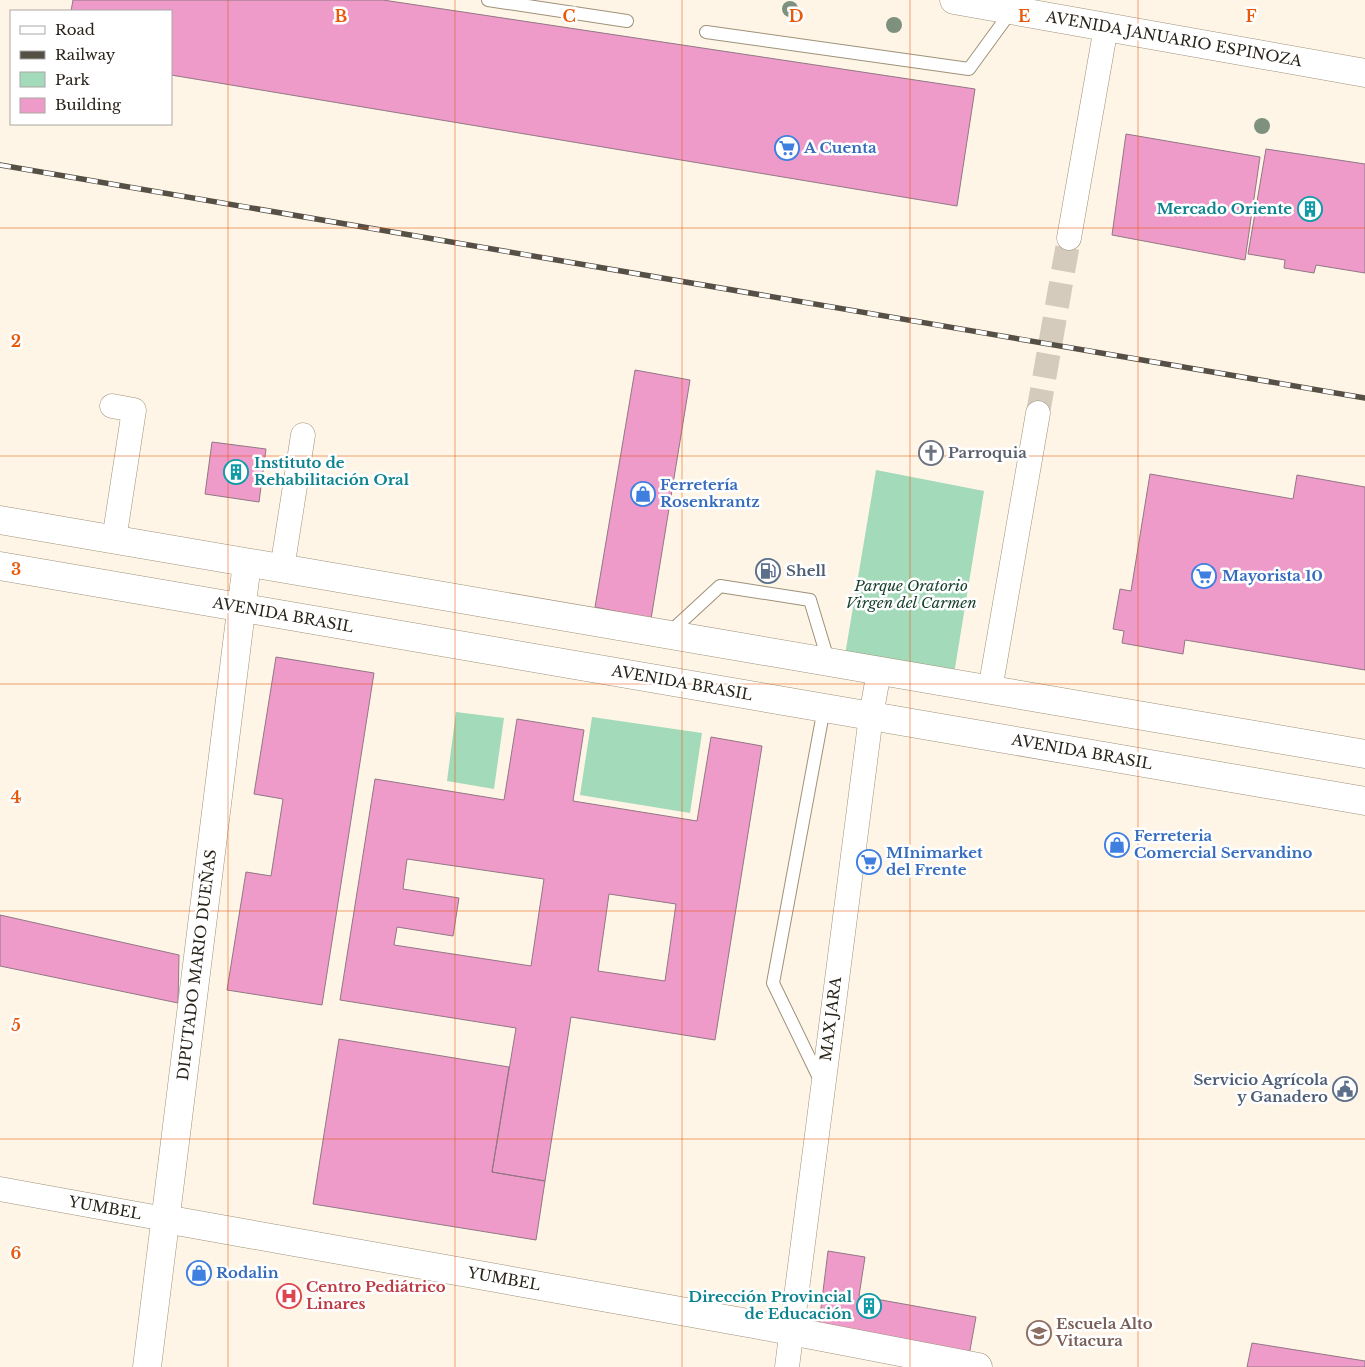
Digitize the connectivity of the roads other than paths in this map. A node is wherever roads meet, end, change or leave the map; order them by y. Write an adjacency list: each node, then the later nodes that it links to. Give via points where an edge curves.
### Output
1 (488, 0): 4 (lane)
2 (954, 0): 3 (main road, AVENIDA JANUARIO ESPINOZA)
3 (1013, 5): 5 (main road, AVENIDA JANUARIO ESPINOZA); 6 (lane, via 969,69)
4 (628, 21)
5 (1106, 27): 7 (main road, AVENIDA JANUARIO ESPINOZA); 8 (street)
6 (706, 32)
7 (1365, 73)
8 (1069, 238)
9 (112, 406): 13 (street, via 134,410)
10 (1038, 413): 21 (street)
11 (303, 435): 16 (street)
12 (0, 520): 13 (main road)
13 (114, 540): 14 (main road)
14 (247, 563): 16 (main road); 17 (main road, DIPUTADO MARIO DUEÑAS)
15 (0, 566): 17 (main road, AVENIDA BRASIL)
16 (282, 569): 18 (main road)
17 (241, 607): 22 (main road, AVENIDA BRASIL); 28 (main road, DIPUTADO MARIO DUEÑAS)
18 (667, 635): 19 (main road); 19 (lane, via 720,586 810,600)
19 (829, 663): 20 (main road)
20 (879, 671): 21 (main road); 23 (street, MAX JARA)
21 (990, 690): 24 (main road)
22 (824, 708): 23 (main road, AVENIDA BRASIL); 26 (lane, via 773,983)
23 (871, 716): 25 (main road, AVENIDA BRASIL); 26 (street, MAX JARA)
24 (1365, 754)
25 (1365, 801)
26 (822, 1085): 29 (street, MAX JARA)
27 (0, 1189): 28 (street, YUMBEL)
28 (165, 1219): 29 (main road, YUMBEL); 30 (main road, DIPUTADO MARIO DUEÑAS)
29 (792, 1331): 31 (street, MAX JARA); 32 (main road, YUMBEL)
30 (147, 1367)
31 (787, 1367)
32 (978, 1367)

